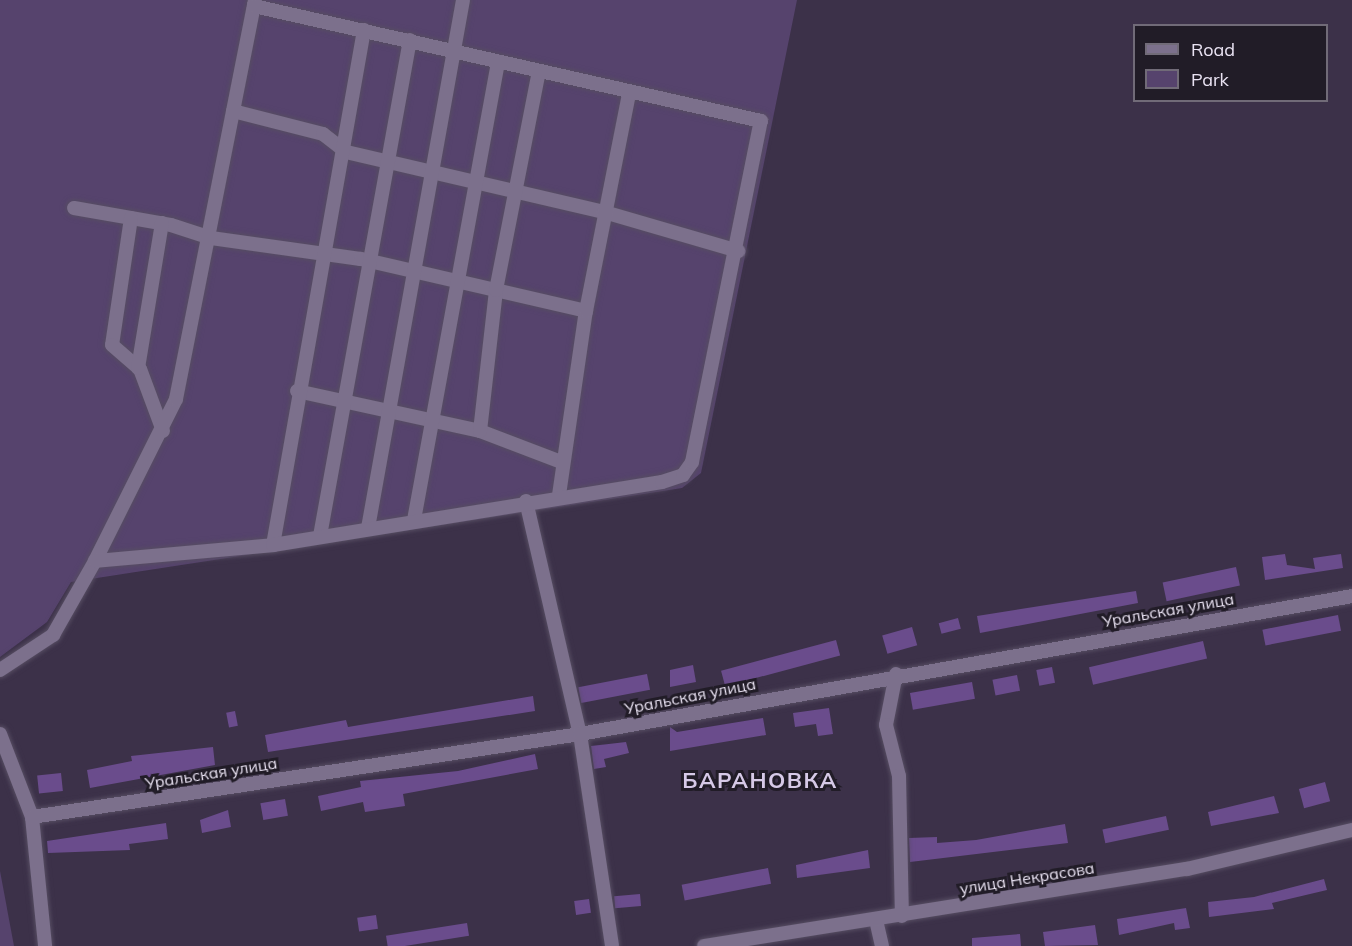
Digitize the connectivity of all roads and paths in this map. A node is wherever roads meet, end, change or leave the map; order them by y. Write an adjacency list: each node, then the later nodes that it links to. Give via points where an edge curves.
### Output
1 (463, 0): 5 (street)
2 (254, 3): 3 (street); 9 (street)
3 (364, 30): 4 (street); 10 (street)
4 (410, 40): 5 (street); 11 (street)
5 (454, 51): 6 (street); 12 (street)
6 (498, 62): 7 (street); 13 (street)
7 (539, 71): 8 (street); 14 (street)
8 (628, 93): 16 (street); 20 (street, via 761,121)
9 (233, 111): 10 (street, via 322,134); 19 (street)
10 (346, 152): 11 (street); 21 (street)
11 (386, 161): 12 (street); 22 (street)
12 (431, 172): 13 (street); 23 (street)
13 (475, 182): 14 (street); 24 (street)
14 (514, 191): 16 (street); 25 (street)
15 (74, 208): 17 (street)
16 (604, 212): 20 (street); 26 (street)
17 (131, 218): 18 (street); 27 (street, via 112,345)
18 (162, 223): 19 (street); 27 (street)
19 (211, 238): 21 (street); 32 (street, via 176,399)
20 (738, 251): 35 (street, via 689,469 676,479)
21 (322, 254): 22 (street); 28 (street)
22 (367, 260): 23 (street); 29 (street)
23 (412, 271): 24 (street); 30 (street)
24 (454, 280): 25 (street); 31 (street, via 437,416)
25 (496, 290): 26 (street); 33 (street)
26 (586, 311): 34 (street)
27 (138, 368): 32 (street)
28 (297, 391): 29 (street); 40 (street)
29 (344, 401): 30 (street); 39 (street)
30 (389, 411): 31 (street); 38 (street)
31 (431, 421): 33 (street); 37 (street)
32 (163, 431): 41 (street)
33 (480, 431): 34 (street)
34 (561, 462): 35 (street)
35 (559, 495): 36 (street)
36 (526, 501): 37 (street); 46 (street)
37 (414, 520): 38 (street)
38 (368, 528): 39 (street)
39 (320, 536): 40 (street)
40 (273, 544): 41 (street)
41 (95, 561): 43 (street, via 53,635)
42 (1352, 596): 44 (street, Уральская улица)
43 (0, 670)
44 (896, 674): 46 (street, Уральская улица); 49 (street, via 886,725 899,776)
45 (0, 734): 47 (street)
46 (580, 734): 47 (street, Уральская улица); 52 (street)
47 (32, 817): 51 (street)
48 (1352, 830): 49 (street, улица Некрасова, via 1187,869)
49 (902, 916): 50 (street, улица Некрасова)
50 (876, 920): 53 (street, улица Некрасова); 54 (street)
51 (45, 946)
52 (612, 946)
53 (704, 946)
54 (882, 946)

